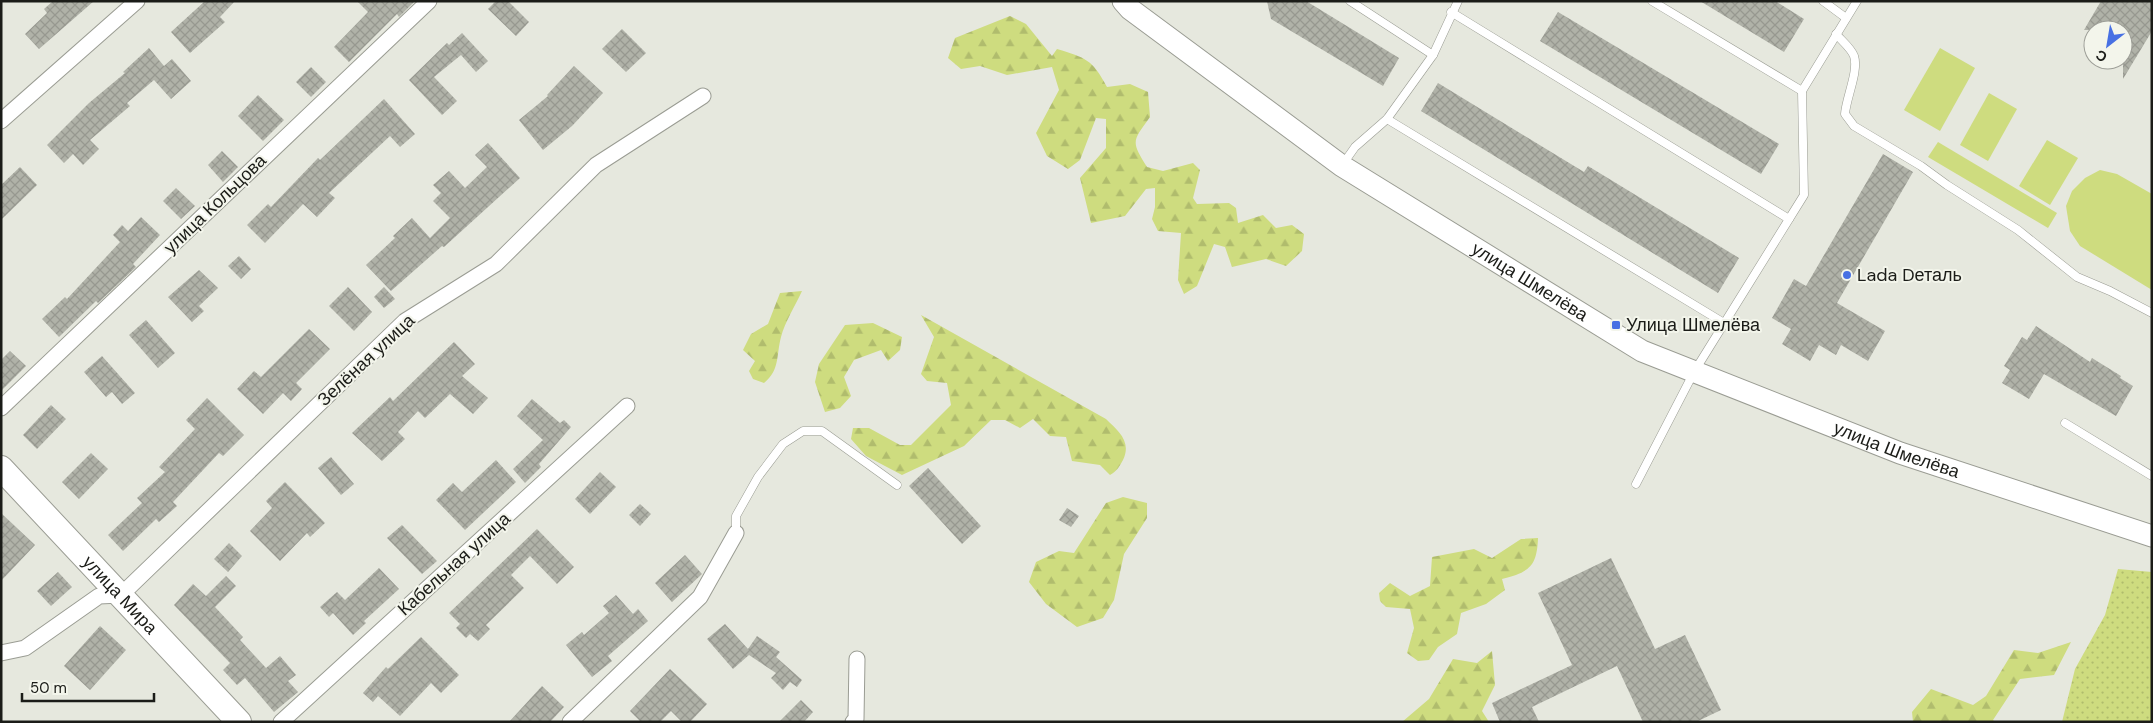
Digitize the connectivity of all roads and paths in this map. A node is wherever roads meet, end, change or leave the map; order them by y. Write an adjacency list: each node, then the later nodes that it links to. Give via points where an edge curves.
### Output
1 (137, 1): 16 (street)
2 (429, 1): 23 (street, улица Кольцова)
3 (1123, 1): 17 (main road, улица Шмелёва)
4 (1350, 1): 12 (lane)
5 (1458, 1): 9 (lane)
6 (1652, 1): 13 (lane)
7 (1823, 1): 10 (lane)
8 (1858, 1): 10 (lane)
9 (1451, 12): 12 (lane); 18 (lane)
10 (1846, 18): 11 (lane)
11 (1836, 34): 13 (lane); 19 (lane, via 1855,58 1845,114 1854,126 2018,230 2077,277)
12 (1433, 55): 15 (lane)
13 (1802, 91): 18 (lane, via 1804,195)
14 (703, 96): 31 (street, Зелёная улица, via 596,165 496,264 405,321)
15 (1387, 119): 17 (lane, via 1354,147); 20 (lane)
16 (1, 121)
17 (1342, 166): 21 (main road, улица Шмелёва, via 1642,351)
18 (1789, 219): 20 (lane)
19 (2152, 313)
20 (1724, 323): 21 (lane)
21 (1694, 372): 27 (lane); 30 (main road, улица Шмелёва, via 1900,454)
22 (628, 406): 35 (street, Кабельная улица)
23 (1, 408)
24 (2065, 423): 26 (lane)
25 (1, 468): 31 (main road, улица Мира)
26 (2152, 476)
27 (1636, 484)
28 (897, 485): 29 (lane, via 822,431 803,432 783,444 758,477 736,516)
29 (736, 533): 36 (street, via 700,597)
30 (2152, 536)
31 (121, 595): 32 (street, via 98,596 25,648); 34 (main road, улица Мира)
32 (1, 653)
33 (858, 659): 37 (street, via 856,718)
34 (239, 722)
35 (281, 722)
36 (570, 722)
37 (853, 722)

